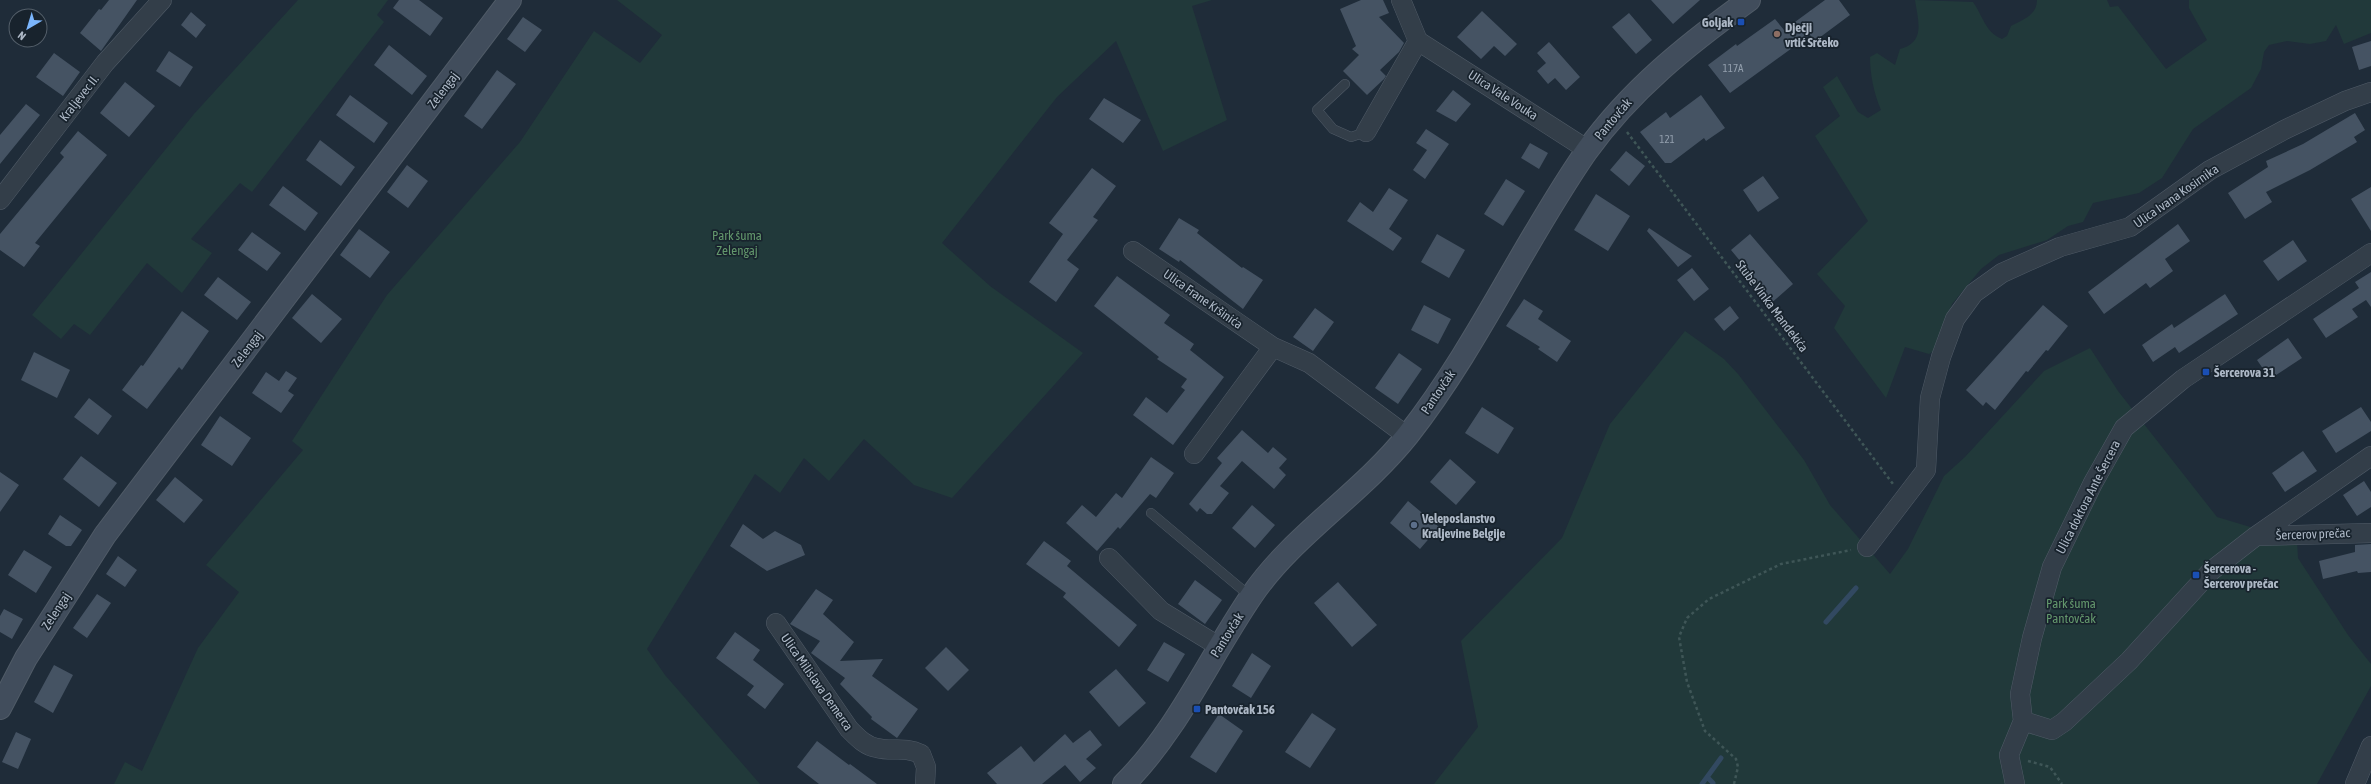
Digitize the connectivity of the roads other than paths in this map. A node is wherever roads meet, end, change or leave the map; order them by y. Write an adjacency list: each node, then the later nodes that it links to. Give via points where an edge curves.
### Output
1 (162, 0): 10 (street, Kraljevec II., via 106,63)
2 (510, 0): 25 (main road, Zelengaj, via 105,535 26,658)
3 (1401, 0): 5 (street)
4 (1749, 0): 9 (main road, Pantovčak, via 1685,47 1642,86)
5 (1418, 41): 8 (street); 9 (street, Ulica Vale Vouka)
6 (1345, 84): 8 (lane, via 1317,110 1333,129 1351,137)
7 (2371, 92): 20 (street, Ulica Ivana Kosirnika, via 2284,130 2210,170 2130,227 2060,247 2002,274 1974,293 1955,319 1941,357 1930,398 1926,470)
8 (1366, 132)
9 (1588, 150): 14 (main road, Pantovčak, via 1438,394)
10 (0, 200)
11 (1133, 251): 13 (street, Ulica Frane Kršinića)
12 (2371, 253): 26 (street, Ulica doktora Ante Šercera, via 2184,379 2124,428 2093,483 2052,566 2020,694)
13 (1273, 347): 14 (street, Ulica Frane Kršinića, via 1309,362); 15 (street)
14 (1407, 436): 22 (main road, Pantovčak, via 1368,480 1273,568)
15 (1194, 454)
16 (2371, 456): 19 (street)
17 (1151, 513): 22 (lane)
18 (2371, 533): 19 (street, Šercerov prečac)
19 (2256, 536): 26 (street, via 2211,571 2129,661 2064,722 2052,730)
20 (1867, 547)
21 (1109, 558): 24 (street, via 1161,611)
22 (1251, 596): 24 (main road, Pantovčak)
23 (776, 623): 29 (street, Ulica Milislava Demerca, via 849,728 863,742 877,748 909,749 920,754 926,767)
24 (1220, 647): 30 (main road, Pantovčak, via 1162,740)
25 (0, 708)
26 (2023, 721): 28 (street, Ulica doktora Ante Šercera, via 2009,755)
27 (2371, 746): 31 (street)
28 (2014, 778)
29 (925, 784)
30 (1124, 784)
31 (2355, 784)

